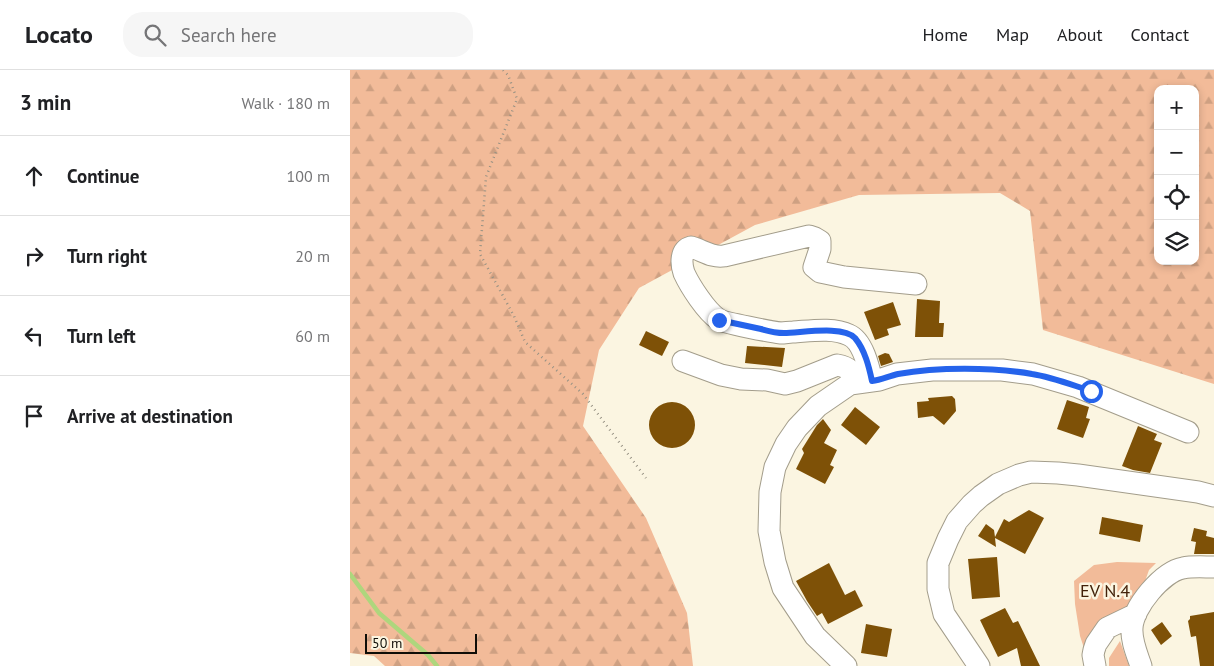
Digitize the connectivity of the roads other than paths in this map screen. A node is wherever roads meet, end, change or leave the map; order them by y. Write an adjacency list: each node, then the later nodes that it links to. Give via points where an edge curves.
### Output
1 (916, 284): 3 (street, via 820,272 814,267 820,241 809,236 718,257 691,247 683,252 682,265 686,277 698,298 719,320 782,333 836,331 848,334 856,339 870,370)
2 (683, 361): 3 (street, via 721,375 785,384 840,365)
3 (864, 382): 4 (street, via 932,370 1002,370 1032,374 1091,391); 8 (street, via 850,384 818,406 798,428 786,444 773,473 770,492 768,525 783,588 815,636)
4 (1188, 432)
5 (1214, 496): 9 (street, via 1058,472 1031,472 998,484 981,496 957,521 938,563 938,589 944,614)
6 (1214, 567): 7 (street, via 1183,568 1167,575 1150,592)
7 (1136, 614): 10 (street, via 1107,628 1094,650); 11 (street, via 1132,636)
8 (846, 666)
9 (979, 666)
10 (1095, 666)
11 (1142, 666)

